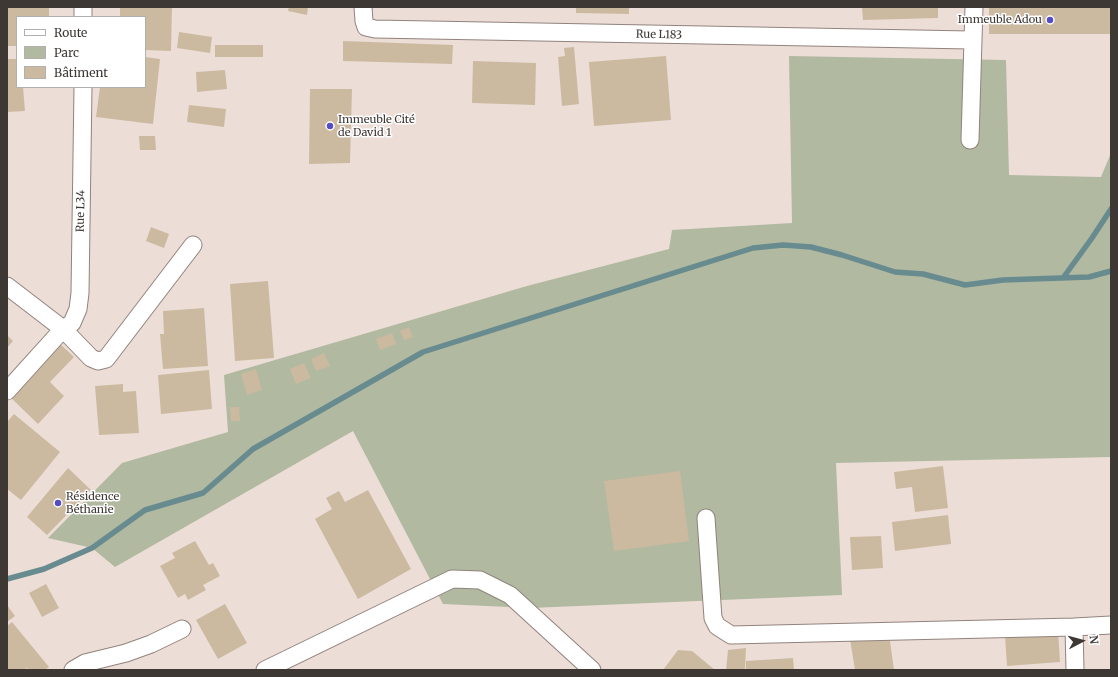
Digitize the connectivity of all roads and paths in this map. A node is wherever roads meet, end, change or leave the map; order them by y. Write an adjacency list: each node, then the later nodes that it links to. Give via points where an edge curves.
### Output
1 (363, 7): 3 (street, Rue L183, via 366,27 375,29 703,36 970,40)
2 (974, 7): 3 (street)
3 (972, 38): 5 (street)
4 (83, 88): 8 (street, Rue L34, via 80,293 78,309 72,323)
5 (970, 140)
6 (193, 245): 8 (street, via 106,359 98,361 91,358)
7 (7, 286): 8 (street)
8 (63, 329): 9 (street, Rue L34)
9 (7, 391)
10 (706, 518): 12 (street, via 713,618 717,626 730,635)
11 (1111, 625): 12 (street)
12 (1074, 627): 17 (street)
13 (182, 629): 14 (street, via 151,644 85,663)
14 (73, 670)
15 (265, 670): 16 (street, via 452,579 480,580 510,595)
16 (592, 670)
17 (1075, 670)

